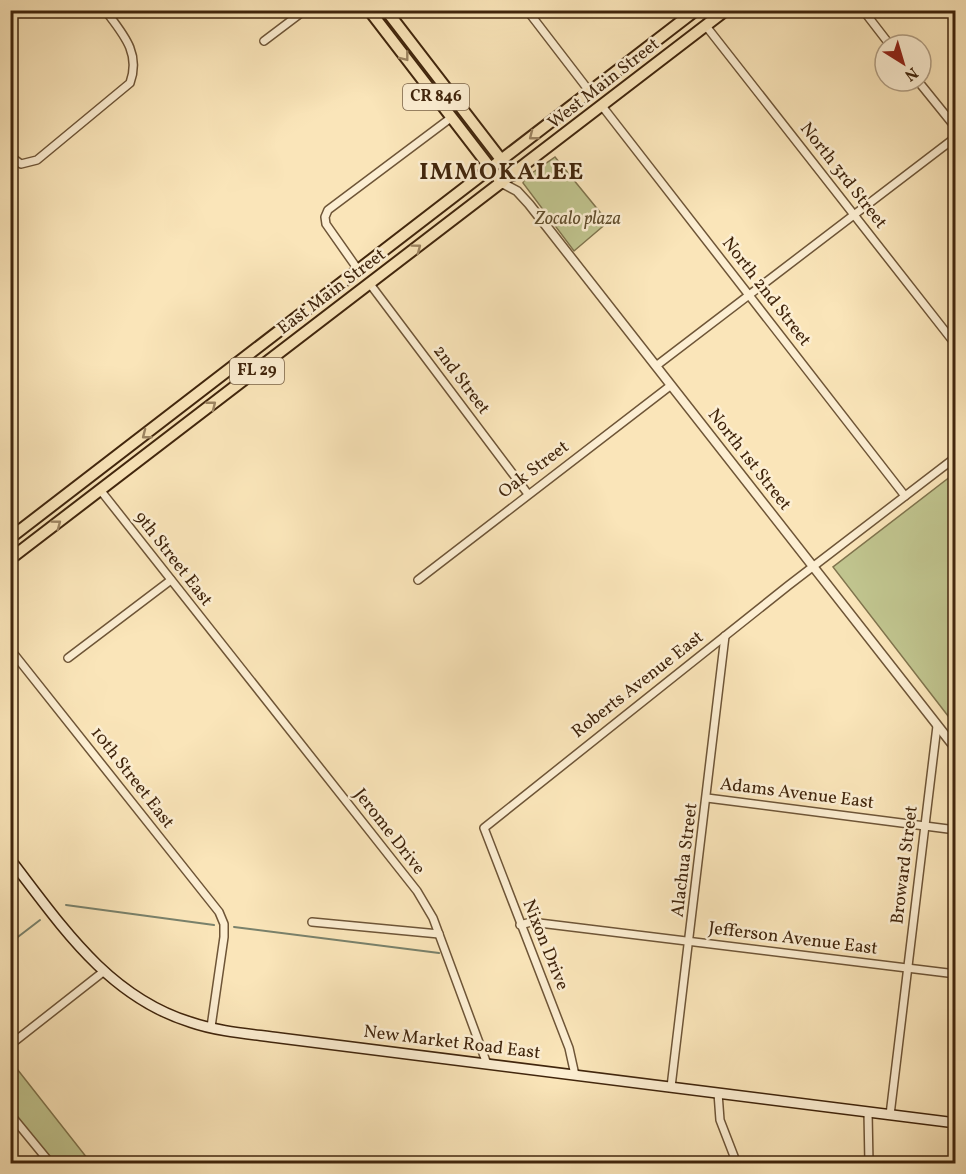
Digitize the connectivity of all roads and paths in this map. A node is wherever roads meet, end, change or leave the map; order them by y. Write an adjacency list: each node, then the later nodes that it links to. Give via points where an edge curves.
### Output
1 (105, 10): 20 (street, via 130,44 135,69 130,83 37,160 21,164)
2 (305, 10): 11 (street)
3 (369, 10): 13 (main road, CR 846, one-way to 13)
4 (386, 10): 12 (main road, CR 846)
5 (527, 10): 14 (street)
6 (726, 10): 9 (main road, West Main Street / FL 29)
7 (863, 10): 10 (street)
8 (694, 11): 9 (main road); 14 (main road, West Main Street / FL 29)
9 (706, 26): 16 (main road, West Main Street / FL 29); 26 (street, North 3rd Street)
10 (881, 33)
11 (264, 41)
12 (430, 67): 13 (main road); 21 (main road, CR 846)
13 (419, 75): 17 (main road, CR 846)
14 (590, 92): 21 (main road, West Main Street / FL 29, one-way to 21)
15 (928, 93): 18 (street)
16 (602, 105): 23 (main road, West Main Street / FL 29); 29 (street, North 2nd Street)
17 (452, 117): 22 (main road, CR 846); 27 (street, via 327,210 326,224)
18 (956, 128)
19 (956, 136): 26 (street)
20 (10, 156)
21 (502, 160): 22 (main road, West Main Street / FL 29); 23 (main road, CR 846)
22 (491, 168): 24 (main road, CR 846); 27 (main road, East Main Street / FL 29)
23 (513, 175): 24 (main road, West Main Street / FL 29); 25 (street, North 1st Street)
24 (502, 183): 25 (street, North 1st Street); 28 (main road, East Main Street / FL 29, one-way to 24)
25 (517, 191): 31 (street, North 1st Street)
26 (854, 214): 29 (street); 30 (street, North 3rd Street)
27 (359, 271): 28 (main road); 34 (main road, East Main Street / FL 29, one-way to 34)
28 (370, 284): 35 (main road, East Main Street / FL 29, one-way to 28); 36 (street, 2nd Street)
29 (748, 294): 31 (street); 37 (street, North 2nd Street)
30 (956, 345)
31 (656, 366): 32 (street, North 1st Street)
32 (670, 386): 36 (street, Oak Street); 40 (street, North 1st Street)
33 (956, 457): 37 (street, Roberts Avenue East)
34 (91, 477): 35 (main road); 38 (main road, East Main Street / FL 29)
35 (101, 491): 39 (main road, East Main Street / FL 29, one-way to 35); 41 (street, 9th Street East)
36 (528, 494): 42 (street, Oak Street)
37 (905, 496): 40 (street, Roberts Avenue East)
38 (10, 538)
39 (10, 559)
40 (812, 567): 43 (street, Roberts Avenue East); 47 (street, North 1st Street)
41 (171, 580): 44 (street, 9th Street East); 46 (street)
42 (418, 580)
43 (725, 636): 49 (street, Alachua Street); 51 (street, Roberts Avenue East)
44 (223, 645): 56 (street, Jerome Drive, via 417,891)
45 (10, 649): 61 (street, 10th Street East, via 219,912 224,927)
46 (68, 658)
47 (938, 726): 48 (street, North 1st Street); 50 (street, Broward Street)
48 (956, 749)
49 (707, 798): 50 (street, Adams Avenue East); 57 (street, Alachua Street)
50 (925, 825): 52 (street, Adams Avenue East); 58 (street, Broward Street)
51 (484, 828): 55 (street, Nixon Drive)
52 (956, 830)
53 (10, 859): 59 (main road, New Market Road East, via 71,938)
54 (312, 922): 56 (street)
55 (520, 925): 57 (street, Jefferson Avenue East, via 531,922); 64 (street, Nixon Drive, via 569,1047)
56 (439, 934): 63 (street, Jerome Drive)
57 (690, 941): 58 (street, Jefferson Avenue East); 65 (street, Alachua Street)
58 (907, 968): 60 (street, Jefferson Avenue East); 69 (street, Broward Street)
59 (103, 972): 61 (main road, New Market Road East, via 154,1007); 62 (street)
60 (956, 974)
61 (211, 1027): 63 (main road, New Market Road East)
62 (10, 1045)
63 (487, 1064): 64 (main road, New Market Road East)
64 (575, 1075): 65 (main road, New Market Road East)
65 (671, 1087): 66 (main road, New Market Road East)
66 (718, 1093): 67 (main road, New Market Road East); 72 (street, via 720,1120)
67 (868, 1112): 69 (main road, New Market Road East); 73 (street)
68 (10, 1114): 71 (street)
69 (890, 1115): 70 (main road, New Market Road East)
70 (956, 1123)
71 (51, 1164)
72 (737, 1164)
73 (869, 1164)

